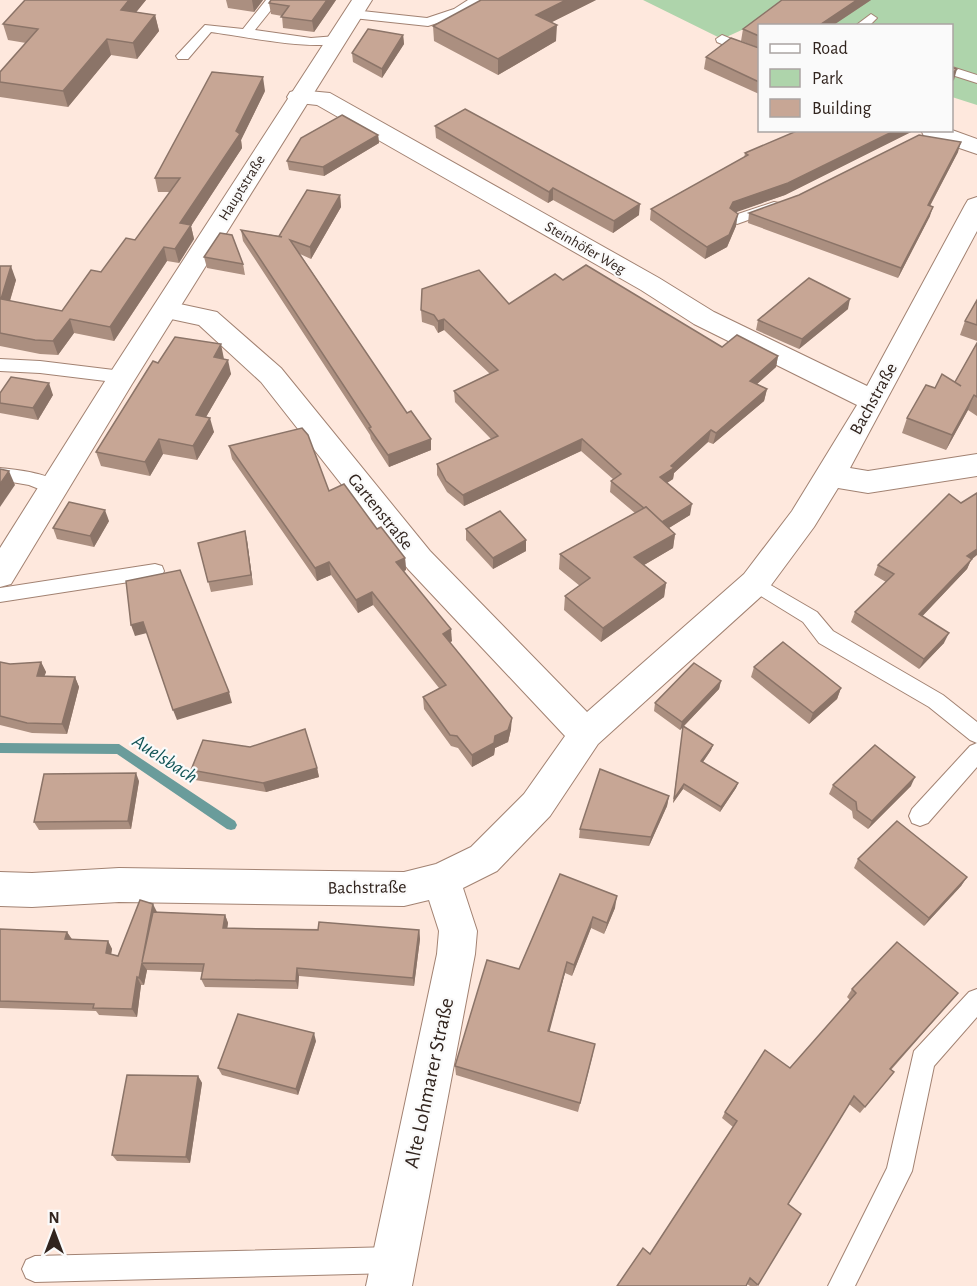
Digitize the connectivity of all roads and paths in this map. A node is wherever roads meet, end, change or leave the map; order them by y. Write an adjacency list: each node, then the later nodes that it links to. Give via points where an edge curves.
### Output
1 (273, 0): 4 (lane)
2 (477, 0): 3 (lane, via 458,12 428,22)
3 (358, 7): 6 (street, Hauptstraße)
4 (246, 33): 6 (lane, via 311,42); 7 (lane, via 209,28)
5 (722, 39): 8 (lane)
6 (336, 40): 11 (street, Hauptstraße)
7 (183, 56)
8 (758, 56)
9 (953, 71): 10 (lane)
10 (977, 79)
11 (298, 97): 17 (street, Hauptstraße); 20 (street, Steinhöfer Weg, via 322,98 704,318)
12 (929, 132): 13 (street)
13 (977, 147)
14 (791, 200): 16 (lane)
15 (977, 205): 20 (street, Bachstraße)
16 (737, 219)
17 (166, 310): 19 (street, Hauptstraße); 29 (street, Gartenstraße, via 207,318 271,375 419,560)
18 (0, 365): 19 (lane)
19 (122, 377): 24 (street, Hauptstraße)
20 (873, 401): 23 (street, Bachstraße)
21 (977, 465): 23 (street, via 868,482)
22 (0, 474): 24 (lane, via 32,479)
23 (829, 476): 27 (street, Bachstraße, via 779,554)
24 (54, 488): 26 (street, Hauptstraße)
25 (155, 571): 28 (lane)
26 (0, 575)
27 (755, 583): 29 (street, Bachstraße); 30 (lane, via 810,617 826,638 936,701)
28 (0, 595)
29 (586, 734): 33 (street, Bachstraße, via 521,823 484,859)
30 (977, 734)
31 (977, 752): 32 (lane)
32 (920, 816)
33 (442, 880): 34 (street, Bachstraße, via 404,890 130,885); 37 (street, Alte Lohmarer Straße, via 458,931 456,954)
34 (0, 889)
35 (977, 1000): 38 (lane, via 923,1060 899,1171)
36 (35, 1269): 37 (lane)
37 (391, 1273)
38 (841, 1286)

